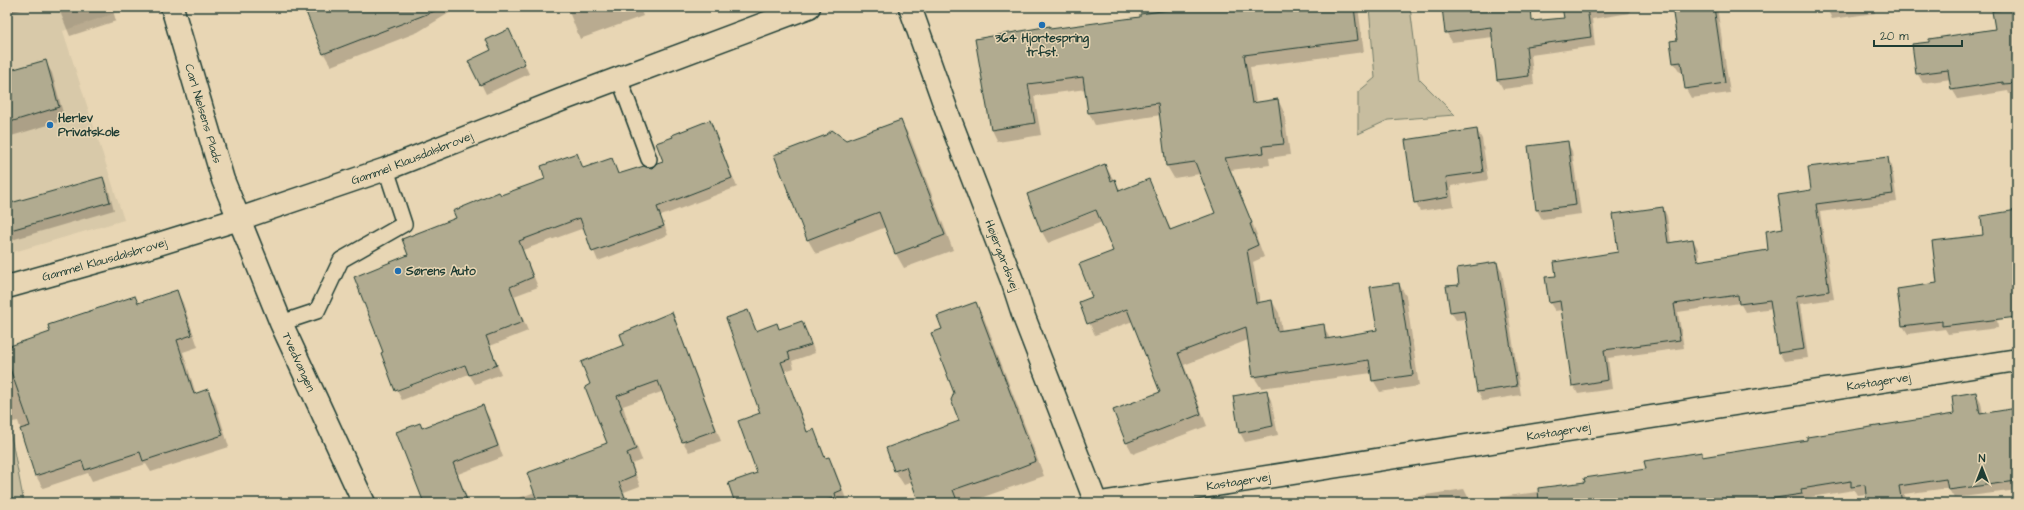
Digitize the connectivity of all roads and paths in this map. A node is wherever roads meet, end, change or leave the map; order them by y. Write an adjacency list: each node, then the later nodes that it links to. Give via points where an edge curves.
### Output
1 (172, 7): 7 (street, Carl Nielsens Plads, via 223,180)
2 (809, 7): 4 (street, Gammel Klausdalsbrovej)
3 (910, 7): 12 (street, Højergårdsvej, via 1024,317)
4 (619, 78): 5 (lane); 6 (street, Gammel Klausdalsbrovej)
5 (649, 159)
6 (386, 169): 7 (street, Gammel Klausdalsbrovej); 9 (lane, via 404,224 341,260 318,311)
7 (239, 219): 8 (street, Gammel Klausdalsbrovej); 9 (street, Tvedvangen)
8 (7, 287)
9 (281, 323): 11 (street, Tvedvangen)
10 (2017, 360): 13 (street, Kastagervej)
11 (364, 503)
12 (1096, 503)
13 (1100, 503)

